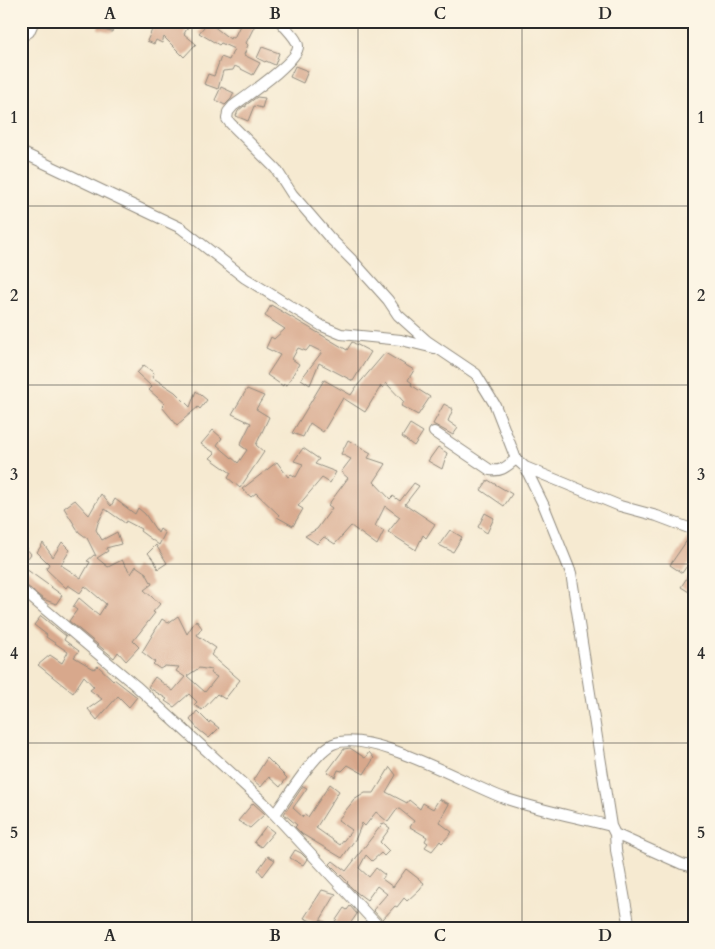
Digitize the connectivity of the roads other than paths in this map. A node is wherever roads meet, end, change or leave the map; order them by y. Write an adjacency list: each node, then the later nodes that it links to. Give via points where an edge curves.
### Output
1 (34, 21): 3 (street, via 29,32)
2 (280, 21): 5 (street, via 298,44 296,56 233,106 227,118 276,169 292,194 398,315)
3 (21, 37)
4 (21, 152): 5 (street, via 181,228 245,278 322,326 341,334 401,340)
5 (441, 350): 7 (street, via 476,374 495,405)
6 (434, 432): 7 (street, via 490,470 502,470)
7 (516, 459): 8 (street)
8 (525, 467): 9 (street, via 620,506); 12 (street, via 571,573)
9 (694, 530)
10 (21, 589): 11 (street, via 136,686)
11 (275, 814): 12 (street, via 325,750 344,742 392,749 504,798); 14 (street)
12 (613, 830): 13 (street); 15 (street)
13 (694, 867)
14 (380, 928)
15 (630, 928)

